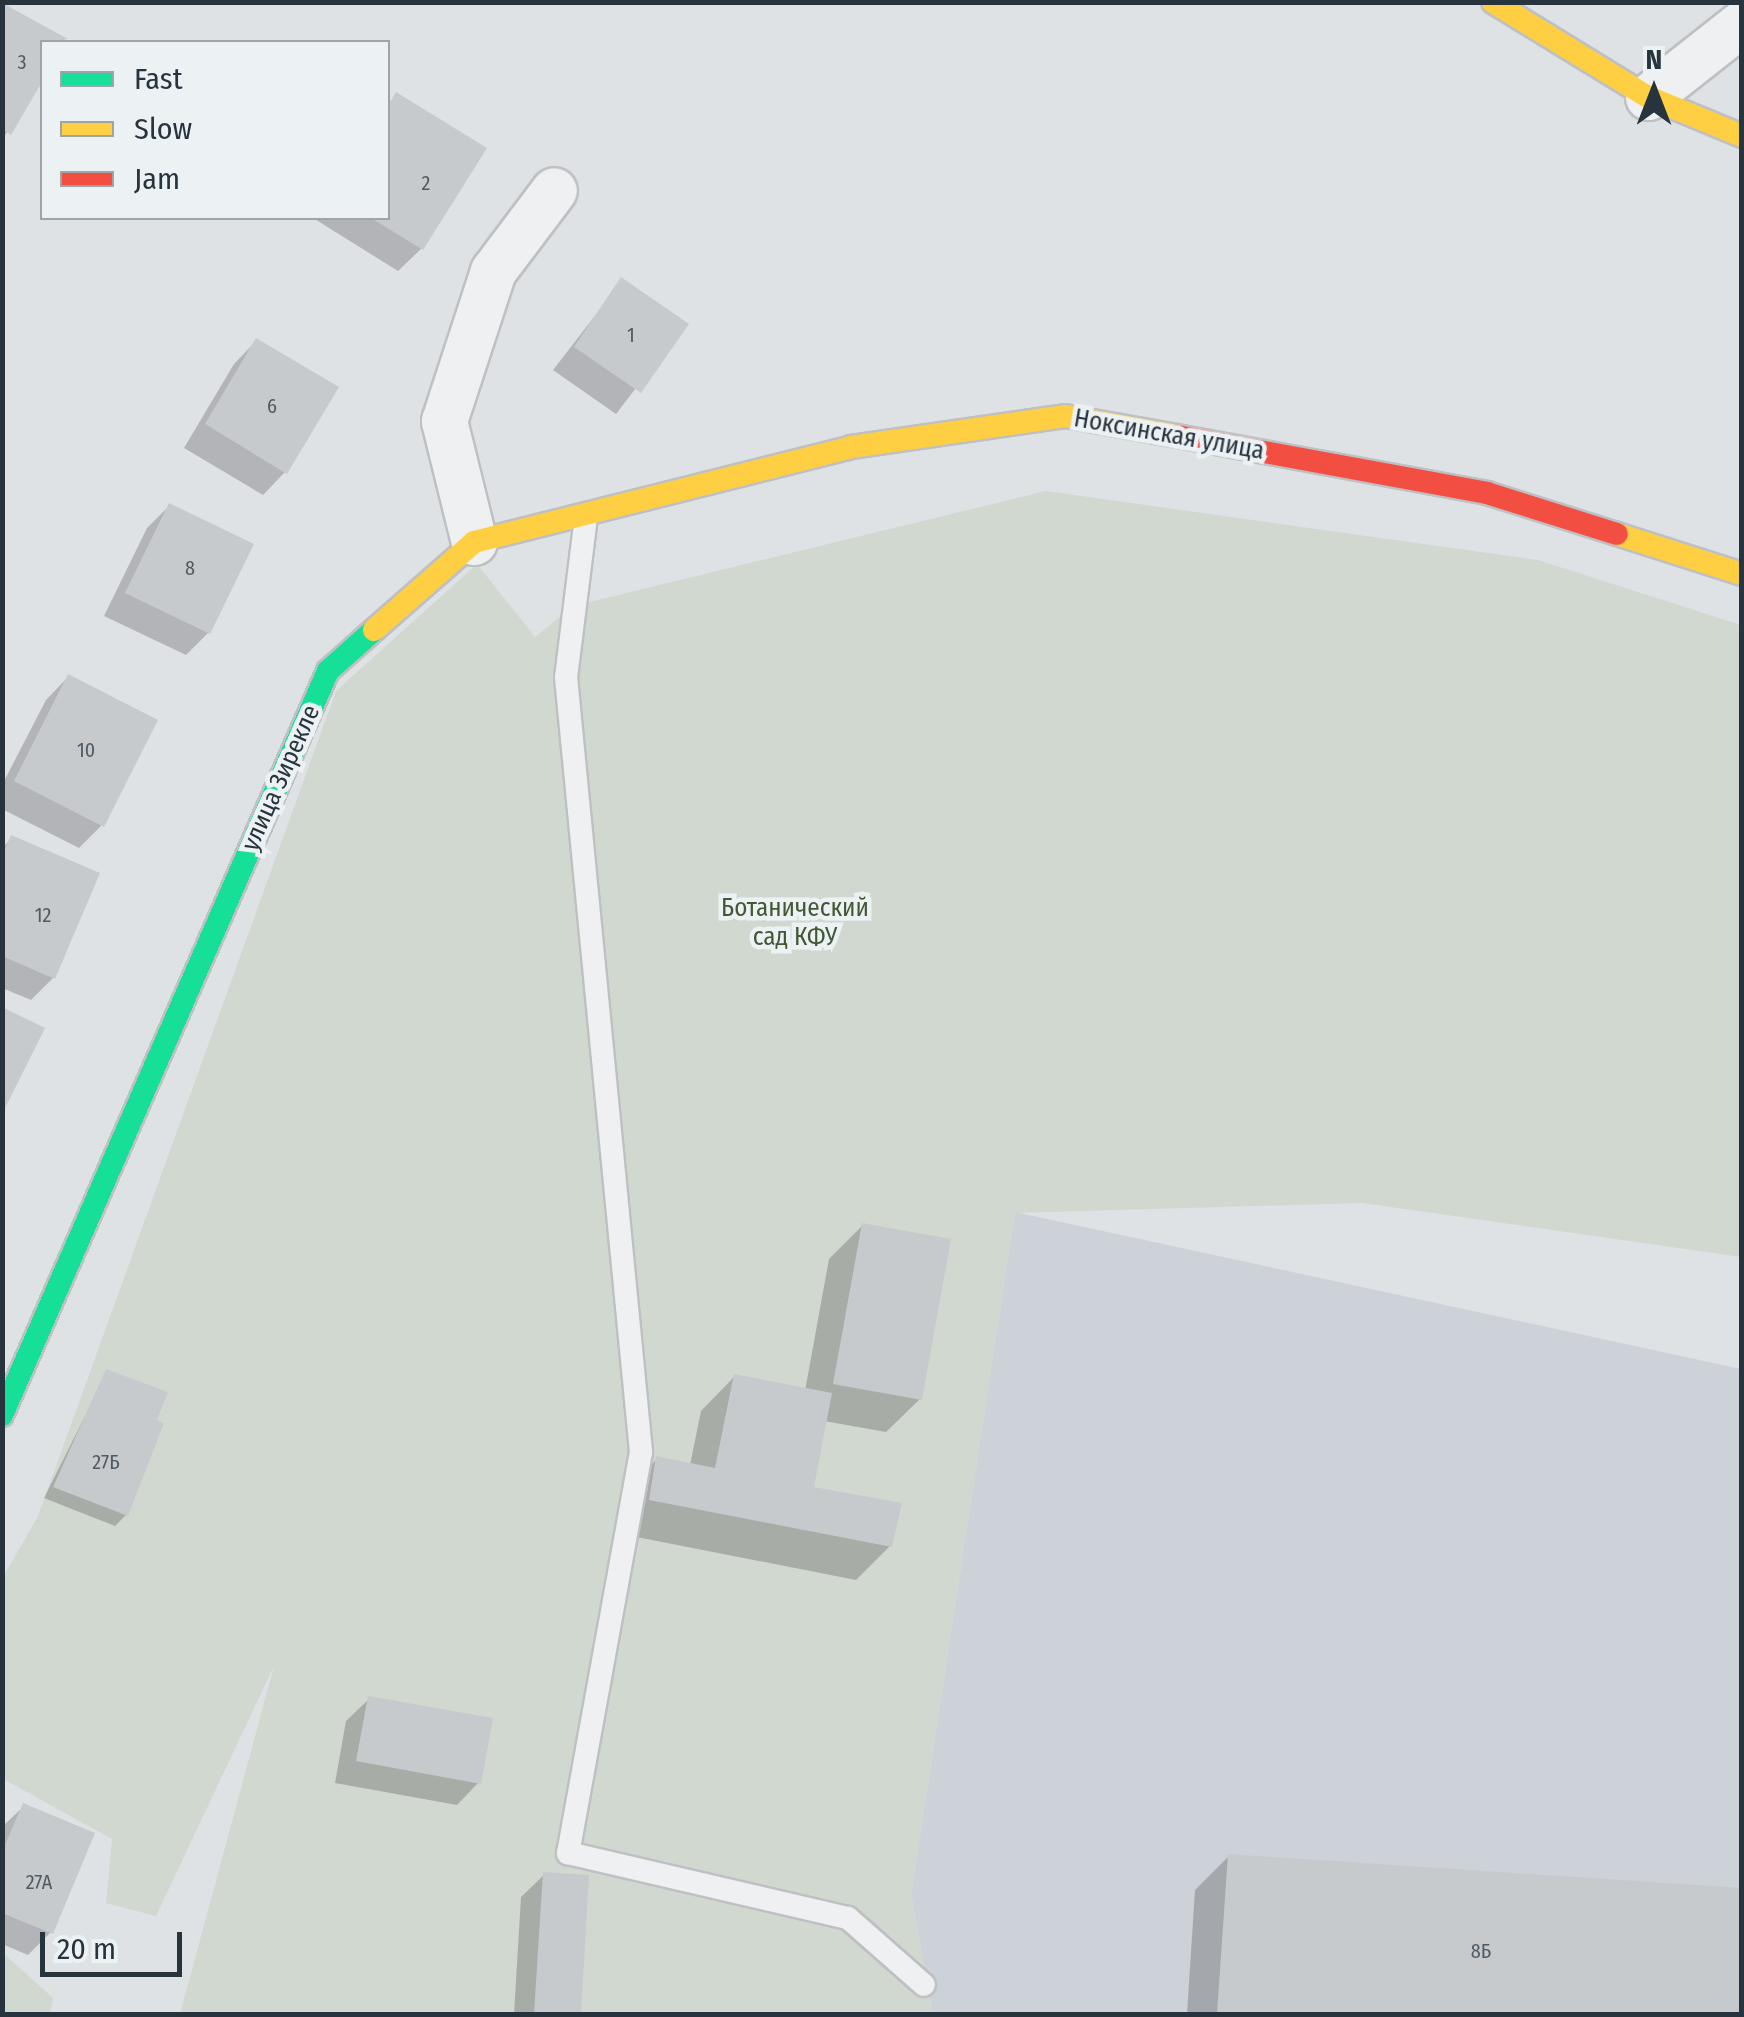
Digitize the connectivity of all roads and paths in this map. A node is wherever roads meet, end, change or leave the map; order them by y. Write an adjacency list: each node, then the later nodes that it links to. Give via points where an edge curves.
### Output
1 (1492, 2): 3 (street)
2 (1742, 23): 3 (street)
3 (1648, 97): 4 (street)
4 (1742, 136)
5 (554, 190): 7 (street, via 493,271 444,421)
6 (586, 517): 7 (street, Ноксинская улица); 8 (street, Ноксинская улица, via 851,447 1065,416 1488,493); 10 (lane, via 566,676 642,1452 568,1853 848,1918)
7 (474, 542): 9 (street, улица Зирекле, via 328,671)
8 (1742, 574)
9 (2, 1415)
10 (924, 1985)

